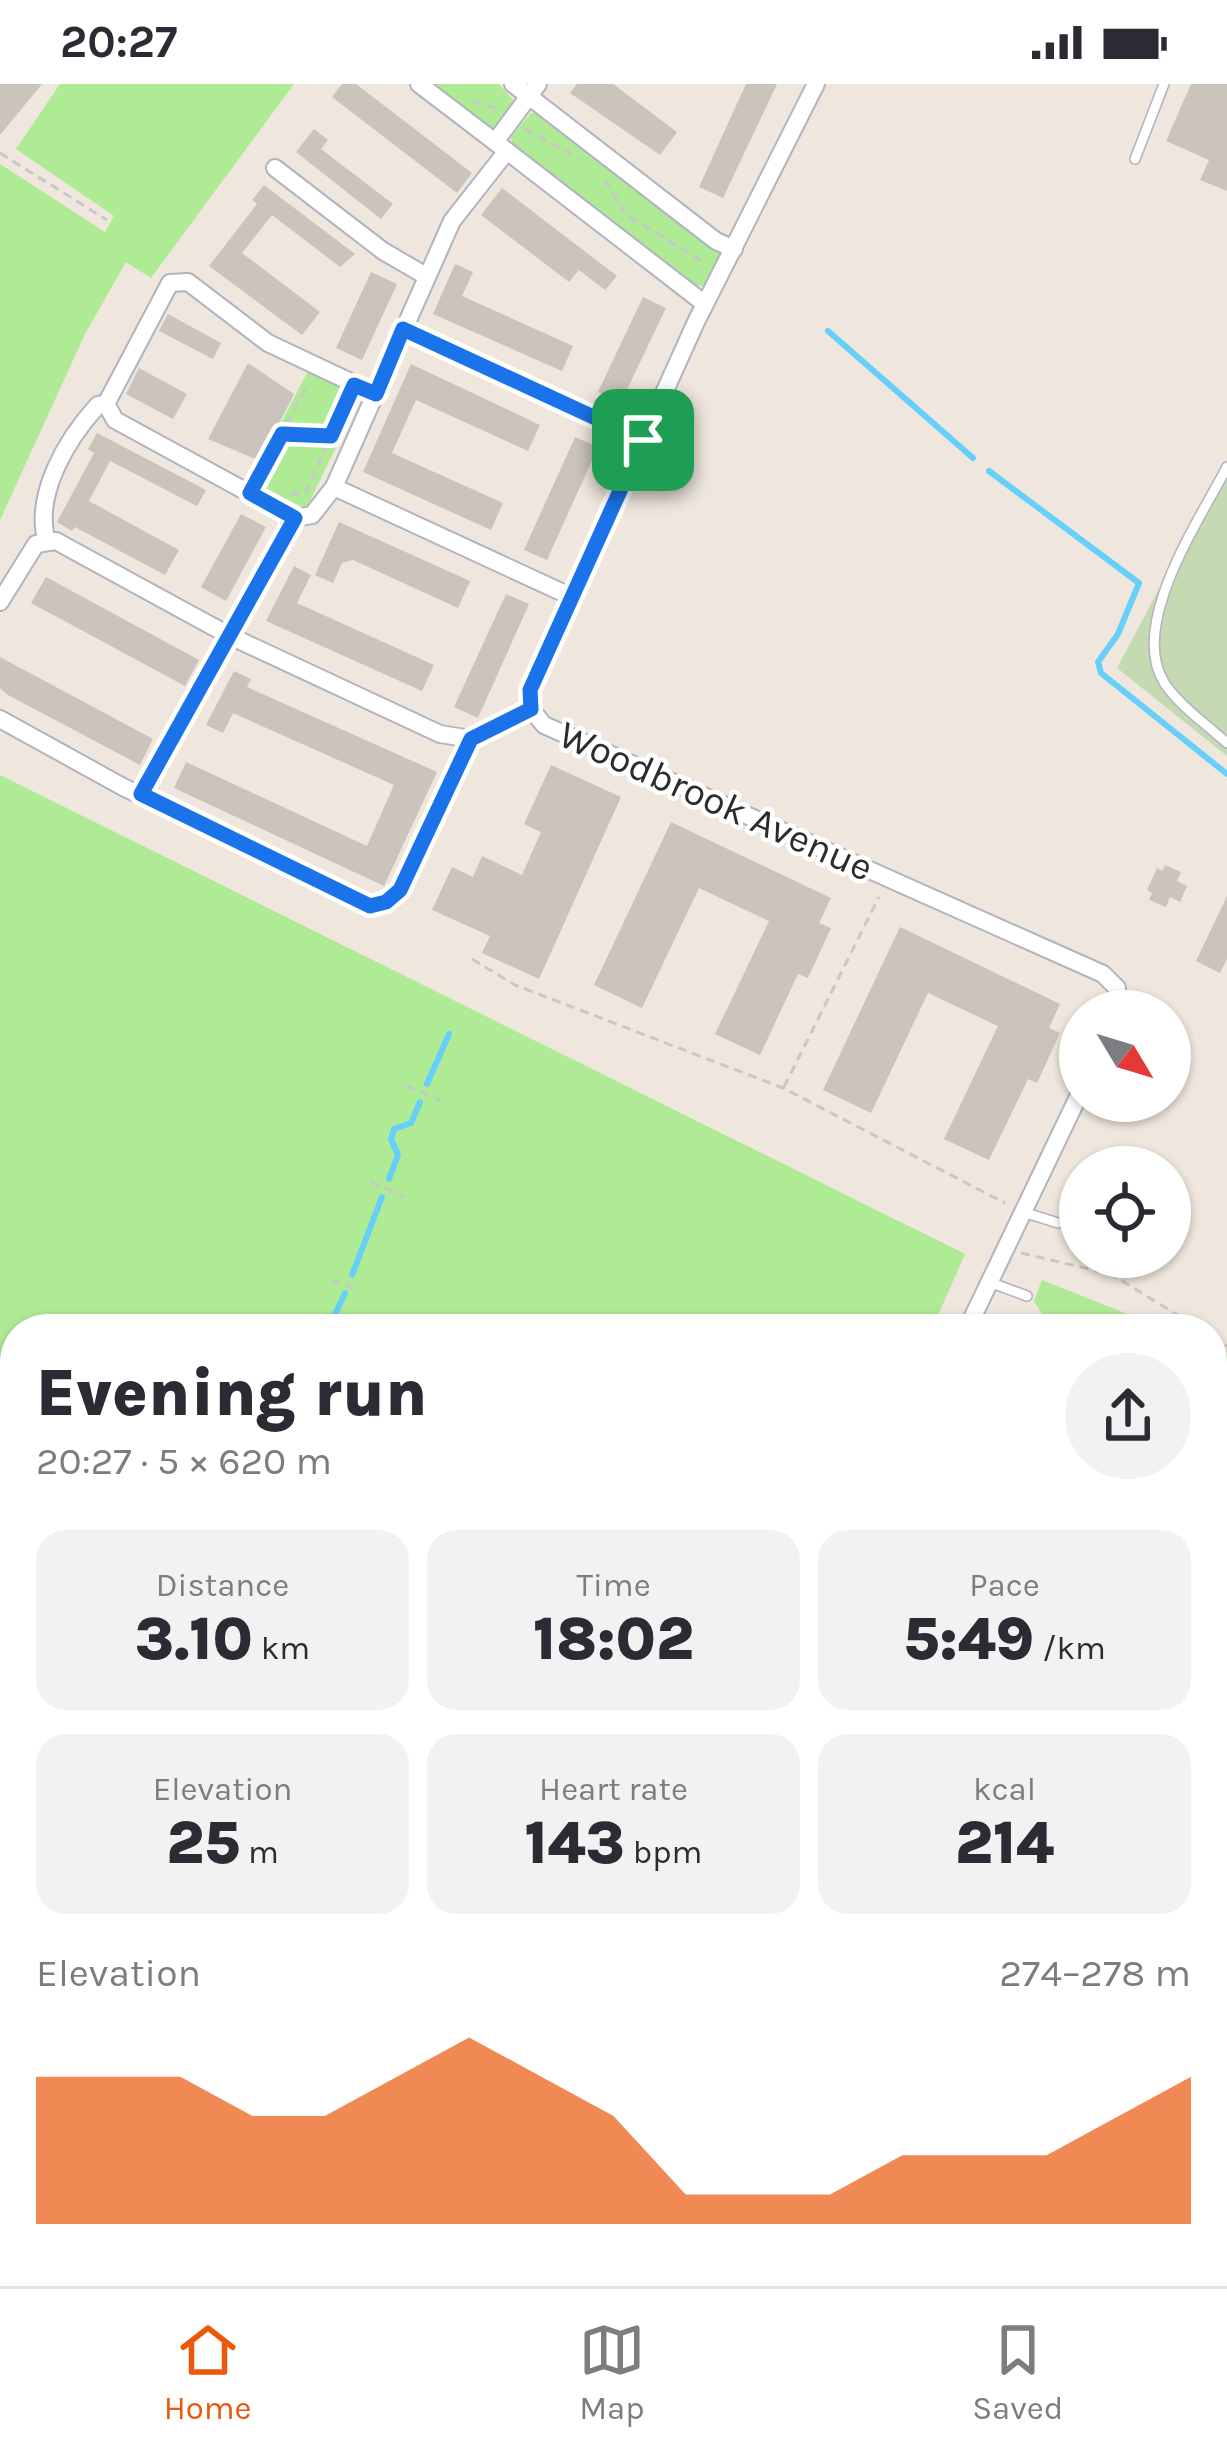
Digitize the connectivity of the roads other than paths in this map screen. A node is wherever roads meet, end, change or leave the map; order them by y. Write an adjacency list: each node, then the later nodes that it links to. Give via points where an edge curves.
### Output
1 (419, 84): 6 (street)
2 (513, 84): 5 (street)
3 (816, 84): 9 (street, Woodbrook Avenue)
4 (1164, 84): 7 (lane)
5 (533, 90): 6 (street); 9 (street)
6 (501, 146): 10 (street); 11 (street)
7 (1135, 159)
8 (274, 168): 10 (street)
9 (734, 249): 11 (street, Woodbrook Avenue)
10 (426, 276): 12 (street)
11 (706, 304): 15 (street, Woodbrook Avenue)
12 (403, 329): 13 (street); 15 (street)
13 (376, 394): 14 (street, via 316,369 178,280); 17 (street)
14 (106, 404): 18 (street, via 115,420); 19 (street, via 85,418 41,501)
15 (643, 440): 20 (street, Woodbrook Avenue)
16 (1227, 466): 26 (lane, via 1152,630 1166,686)
17 (334, 488): 18 (street, via 312,515); 20 (street)
18 (286, 513): 22 (street)
19 (47, 542): 21 (street, via 22,561); 22 (street)
20 (572, 597): 23 (street, Woodbrook Avenue, via 530,690)
21 (0, 602)
22 (230, 636): 25 (street, via 440,734); 27 (street)
23 (531, 709): 25 (street); 28 (street, Woodbrook Avenue, via 544,725 1103,974)
24 (0, 719): 27 (street)
25 (471, 739): 27 (street, via 400,890 370,906)
26 (1227, 743)
27 (141, 794)
28 (1117, 990)
29 (1066, 1122): 30 (street)
30 (1023, 1212): 31 (lane); 32 (street)
31 (1058, 1222)
32 (989, 1282): 33 (lane); 34 (street)
33 (1027, 1296)
34 (974, 1314)

